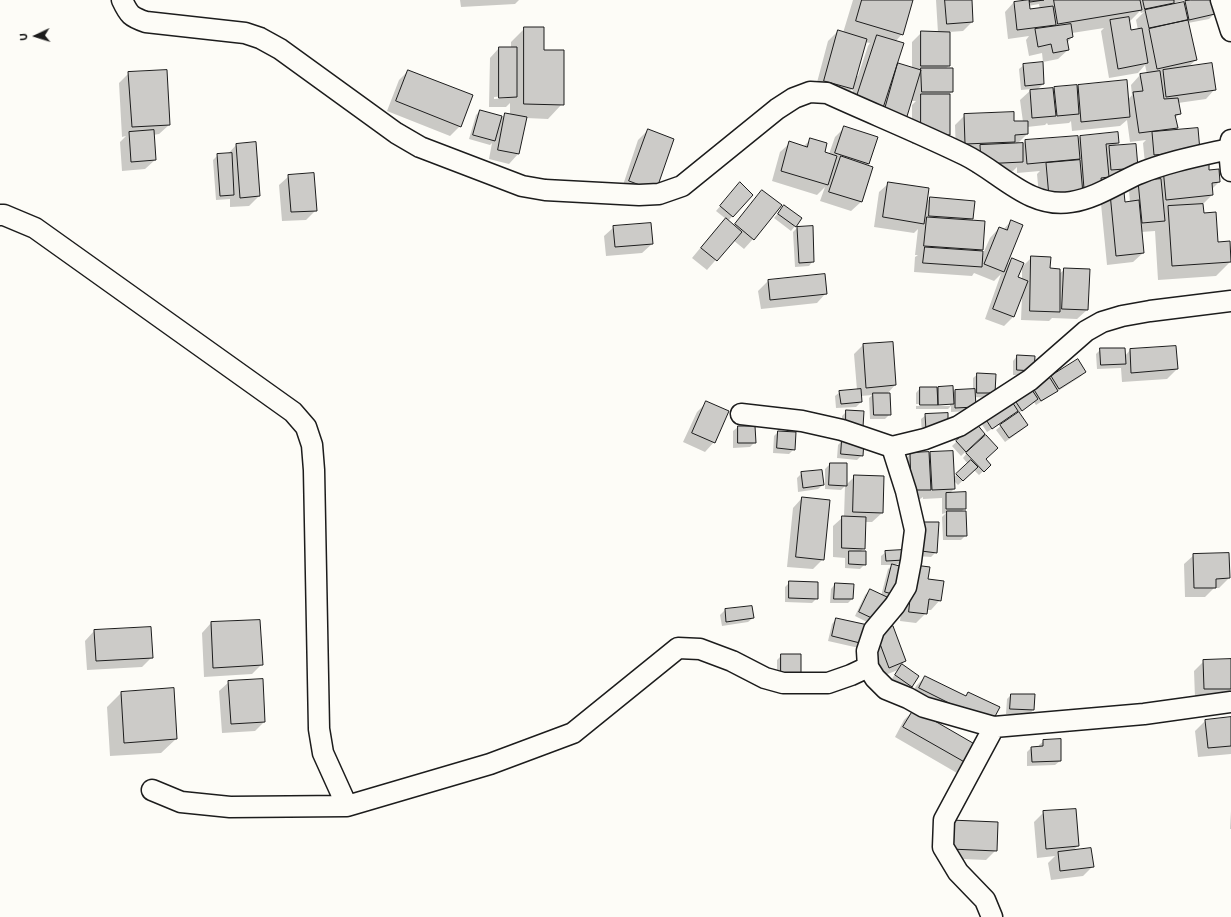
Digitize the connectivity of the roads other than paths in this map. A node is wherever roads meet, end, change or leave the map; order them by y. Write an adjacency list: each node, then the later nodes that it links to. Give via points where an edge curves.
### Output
1 (122, 0): 4 (street, via 128,12 136,19 146,22 245,33 260,38 280,49 396,133 420,147 522,186 545,190 639,195 659,194 682,186 778,109 794,98 810,92 827,93 967,156 1014,186 1049,202 1071,202 1098,195 1138,174)
2 (1221, 0): 3 (street)
3 (1231, 31)
4 (1230, 145): 5 (street)
5 (1231, 171)
6 (0, 215): 14 (street, via 35,228 293,412 306,427 312,446 314,470 319,729 323,753)
7 (1231, 301): 9 (street, via 1150,310 1102,322 1086,331 1030,380 959,426 925,439)
8 (741, 414): 9 (street, via 802,421 842,430)
9 (892, 447): 10 (street, via 915,530 906,587 874,630 867,651)
10 (868, 667): 12 (street, via 886,689 924,707); 14 (street, via 828,683 783,683 764,678 700,649 678,648 573,733 490,764)
11 (1231, 702): 12 (street, via 1144,714)
12 (994, 726): 15 (street, via 944,820 943,846 958,872 985,900)
13 (152, 790): 14 (street, via 181,802 230,807)
14 (347, 806)
15 (992, 917)

